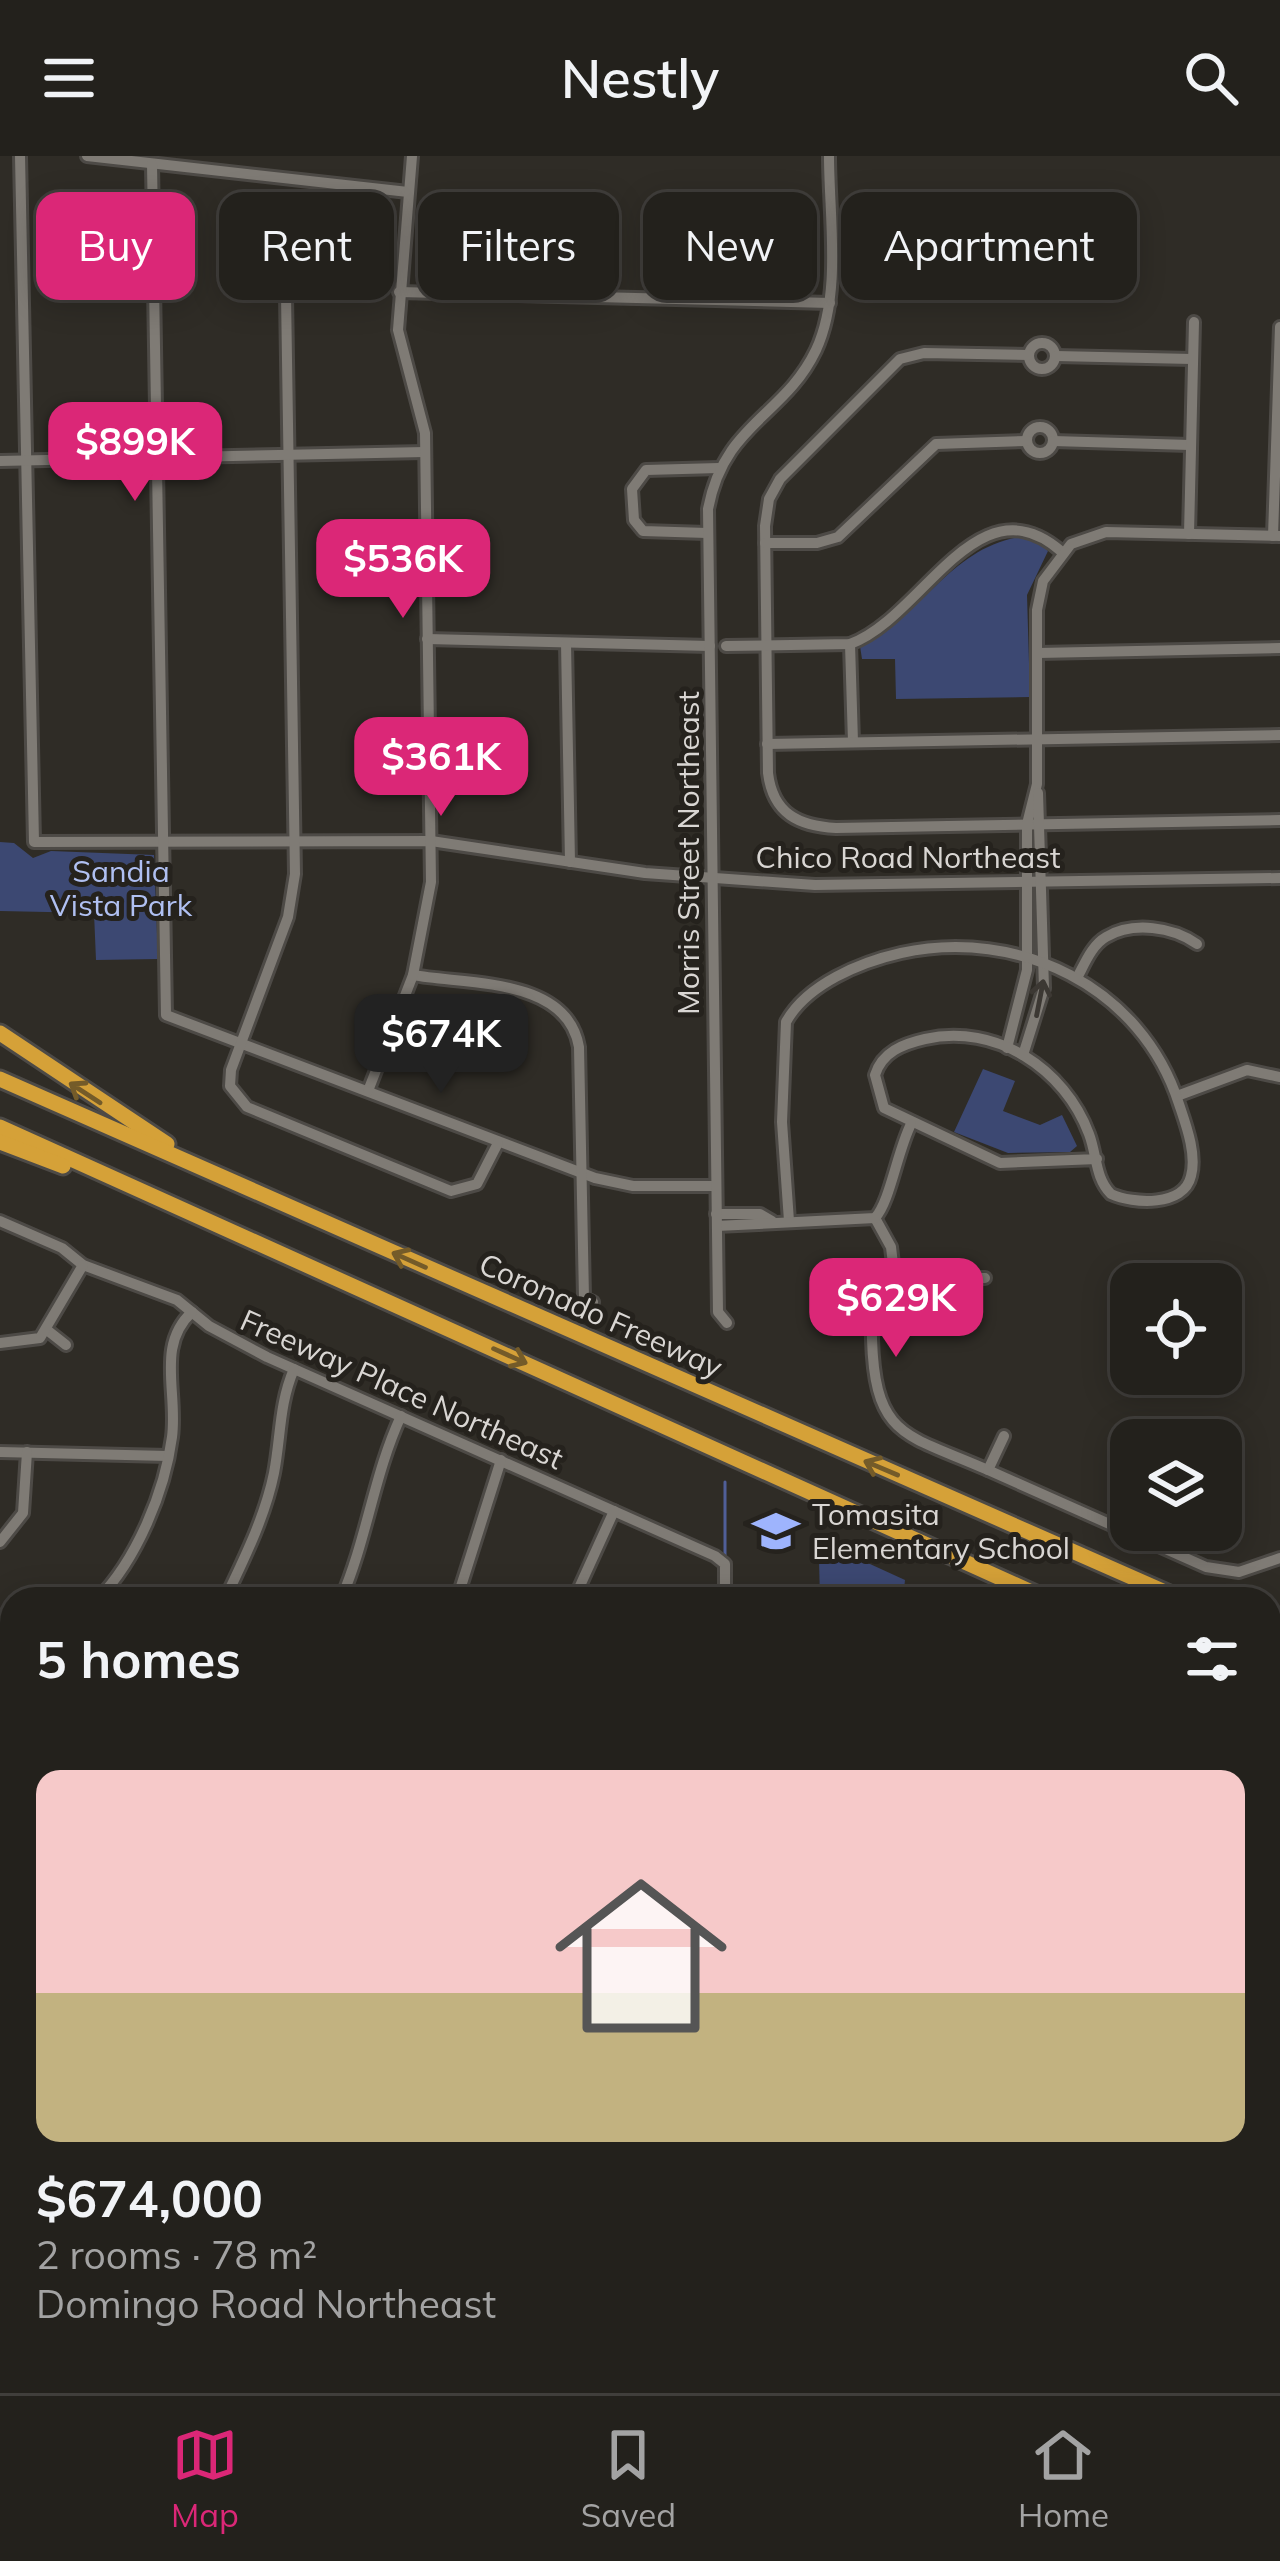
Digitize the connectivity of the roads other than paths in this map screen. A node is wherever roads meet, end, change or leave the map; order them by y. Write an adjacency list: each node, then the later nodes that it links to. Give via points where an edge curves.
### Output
1 (20, 156): 24 (street)
2 (87, 156): 5 (street)
3 (412, 156): 6 (street)
4 (829, 156): 9 (street)
5 (152, 164): 6 (street); 22 (street)
6 (408, 192): 7 (street)
7 (399, 292): 9 (street); 20 (street, via 398,330)
8 (286, 300): 21 (street)
9 (830, 303): 25 (street, Morris Street Northeast, via 815,352)
10 (1194, 322): 14 (street)
11 (1280, 327): 15 (street)
12 (1028, 355): 13 (street, via 1042,370); 13 (street, via 1040,342); 29 (street, via 924,352 891,365 775,486)
13 (1056, 356): 14 (street)
14 (1192, 359): 18 (street)
15 (1280, 363): 19 (street)
16 (1027, 440): 17 (street, via 1040,427); 17 (street, via 1040,454); 29 (street, via 936,444 833,539)
17 (1053, 441): 18 (street)
18 (1190, 445): 27 (street)
19 (1279, 448): 28 (street)
20 (425, 452): 21 (street); 31 (street)
21 (289, 455): 22 (street); 48 (street)
22 (158, 457): 24 (street); 49 (street)
23 (0, 460): 24 (street)
24 (26, 460): 49 (street, Chico Road Northeast, via 34,842)
25 (719, 468): 26 (street, Morris Street Northeast); 26 (street, via 646,470 632,486 643,531)
26 (707, 533): 34 (street, Morris Street Northeast)
27 (1189, 534): 28 (street); 30 (street, via 1106,532)
28 (1276, 536)
29 (765, 543): 36 (street)
30 (1061, 552): 33 (street, via 1037,533 989,534 958,553 890,622); 38 (street, via 1040,590)
31 (427, 638): 32 (street); 47 (street)
32 (566, 643): 34 (street); 50 (street)
33 (850, 644): 36 (street); 41 (street)
34 (710, 646): 51 (street, Morris Street Northeast)
35 (726, 646): 36 (street)
36 (767, 646): 42 (street)
37 (1280, 648): 38 (street)
38 (1038, 653): 40 (street)
39 (1280, 735): 40 (street)
40 (1040, 739): 41 (street); 43 (street)
41 (853, 742): 42 (street)
42 (767, 744): 45 (street, via 769,783 785,814 803,824)
43 (1037, 784): 45 (street); 46 (street)
44 (1280, 820): 46 (street)
45 (1027, 824): 46 (street); 53 (street)
46 (1043, 824): 54 (street)
47 (431, 841): 48 (street, Chico Road Northeast); 50 (street, Chico Road Northeast); 58 (street, via 428,914)
48 (296, 842): 49 (street, Chico Road Northeast); 61 (street, via 288,917)
49 (163, 844): 61 (street, via 166,1015)
50 (570, 862): 51 (street, Chico Road Northeast)
51 (714, 878): 53 (street, Chico Road Northeast); 74 (street, Morris Street Northeast)
52 (1280, 878): 54 (street, Chico Road Northeast)
53 (1027, 882): 54 (street, Chico Road Northeast); 56 (street)
54 (1045, 882): 57 (street)
55 (1197, 944): 59 (street, via 1173,928 1116,933 1100,941)
56 (1028, 958): 57 (street); 62 (street); 80 (street, via 959,947 891,955 832,980 790,1013 782,1109)
57 (1045, 963): 59 (street); 63 (street, one-way to 57)
58 (413, 976): 66 (street); 73 (street, via 538,996 564,1012 578,1047)
59 (1078, 976): 67 (street, via 1142,1034)
60 (0, 1033): 76 (highway, one-way to 60, via 143,1130)
61 (241, 1044): 66 (street); 71 (street, via 229,1081 240,1103 446,1190 478,1184)
62 (1007, 1048): 63 (street); 68 (street, via 956,1036 896,1048 875,1075 884,1108)
63 (1023, 1055): 72 (street, via 1070,1097)
64 (1280, 1077): 67 (street, via 1247,1070)
65 (0, 1079): 76 (highway, Coronado Freeway)
66 (368, 1091): 71 (street)
67 (1177, 1096): 72 (street, via 1191,1176 1178,1195 1111,1194)
68 (911, 1124): 72 (street, via 1000,1163); 77 (street, via 892,1165 887,1204)
69 (0, 1127): 75 (highway)
70 (0, 1142): 75 (highway)
71 (498, 1143): 73 (street)
72 (1097, 1159)
73 (582, 1174): 74 (street, via 633,1186); 84 (street, via 584,1298)
74 (716, 1186): 78 (street, Morris Street Northeast)
75 (173, 1206): 107 (highway, one-way to 107)
76 (298, 1211): 108 (highway, Coronado Freeway, one-way to 76)
77 (875, 1218): 80 (street); 81 (street)
78 (717, 1220): 80 (street); 86 (street, Morris Street Northeast, via 718,1312)
79 (0, 1221): 82 (street, Freeway Place Northeast)
80 (789, 1222)
81 (893, 1264)
82 (83, 1265): 85 (street, Freeway Place Northeast); 87 (street)
83 (985, 1277): 97 (street, via 889,1279 871,1301 884,1414 902,1432)
84 (593, 1302)
85 (192, 1312): 90 (street, Freeway Place Northeast); 95 (street, via 172,1338)
86 (727, 1323)
87 (47, 1330): 88 (street, via 30,1341); 89 (street)
88 (0, 1343)
89 (66, 1346)
90 (294, 1369): 91 (street, Freeway Place Northeast); 102 (street, via 259,1522)
91 (401, 1416): 96 (street, Freeway Place Northeast); 103 (street)
92 (1004, 1436): 97 (street)
93 (0, 1452): 94 (street)
94 (27, 1452): 95 (street); 99 (street, via 23,1514)
95 (168, 1456): 101 (street, via 135,1544)
96 (501, 1460): 98 (street, Freeway Place Northeast); 104 (street)
97 (988, 1470): 100 (street, via 1217,1571)
98 (614, 1511): 105 (street); 106 (street, Freeway Place Northeast, via 725,1564)
99 (0, 1542)
100 (1280, 1558)
101 (106, 1587)
102 (230, 1587)
103 (346, 1587)
104 (461, 1587)
105 (579, 1587)
106 (725, 1587)
107 (1020, 1587)
108 (1154, 1587)

